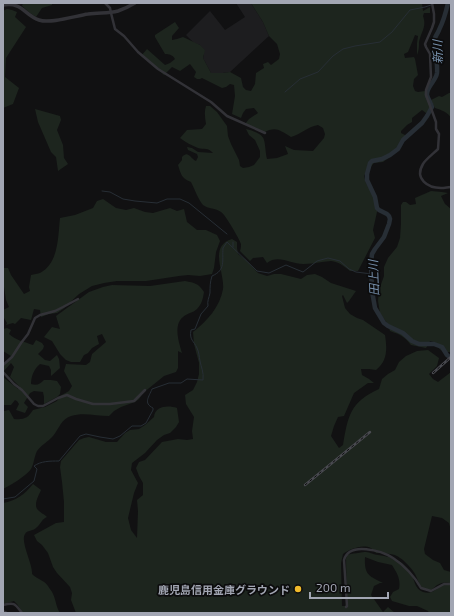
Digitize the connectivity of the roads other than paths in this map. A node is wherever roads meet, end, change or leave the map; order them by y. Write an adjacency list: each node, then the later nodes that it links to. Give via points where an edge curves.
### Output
1 (105, 3): 6 (street)
2 (135, 3): 6 (street)
3 (432, 3): 8 (street, via 434,22 425,44 430,54 431,77 426,95 439,134 438,148 423,164 420,174 428,185)
4 (17, 4): 5 (street); 6 (street, via 42,21)
5 (3, 5)
6 (111, 13): 7 (street, via 115,29 158,69 211,102 227,116)
7 (265, 133)
8 (451, 187)
9 (78, 299): 10 (street, via 35,318 28,334)
10 (3, 365)
11 (3, 372): 12 (street, via 38,406 67,395 97,405 134,401)
12 (145, 390)
13 (451, 584): 15 (street, via 444,584 431,591 421,588 416,579 394,559 373,550 357,549 348,553 344,560)
14 (3, 605): 18 (street, via 15,604)
15 (346, 607)
16 (3, 610): 17 (street)
17 (7, 613)
18 (22, 613)

